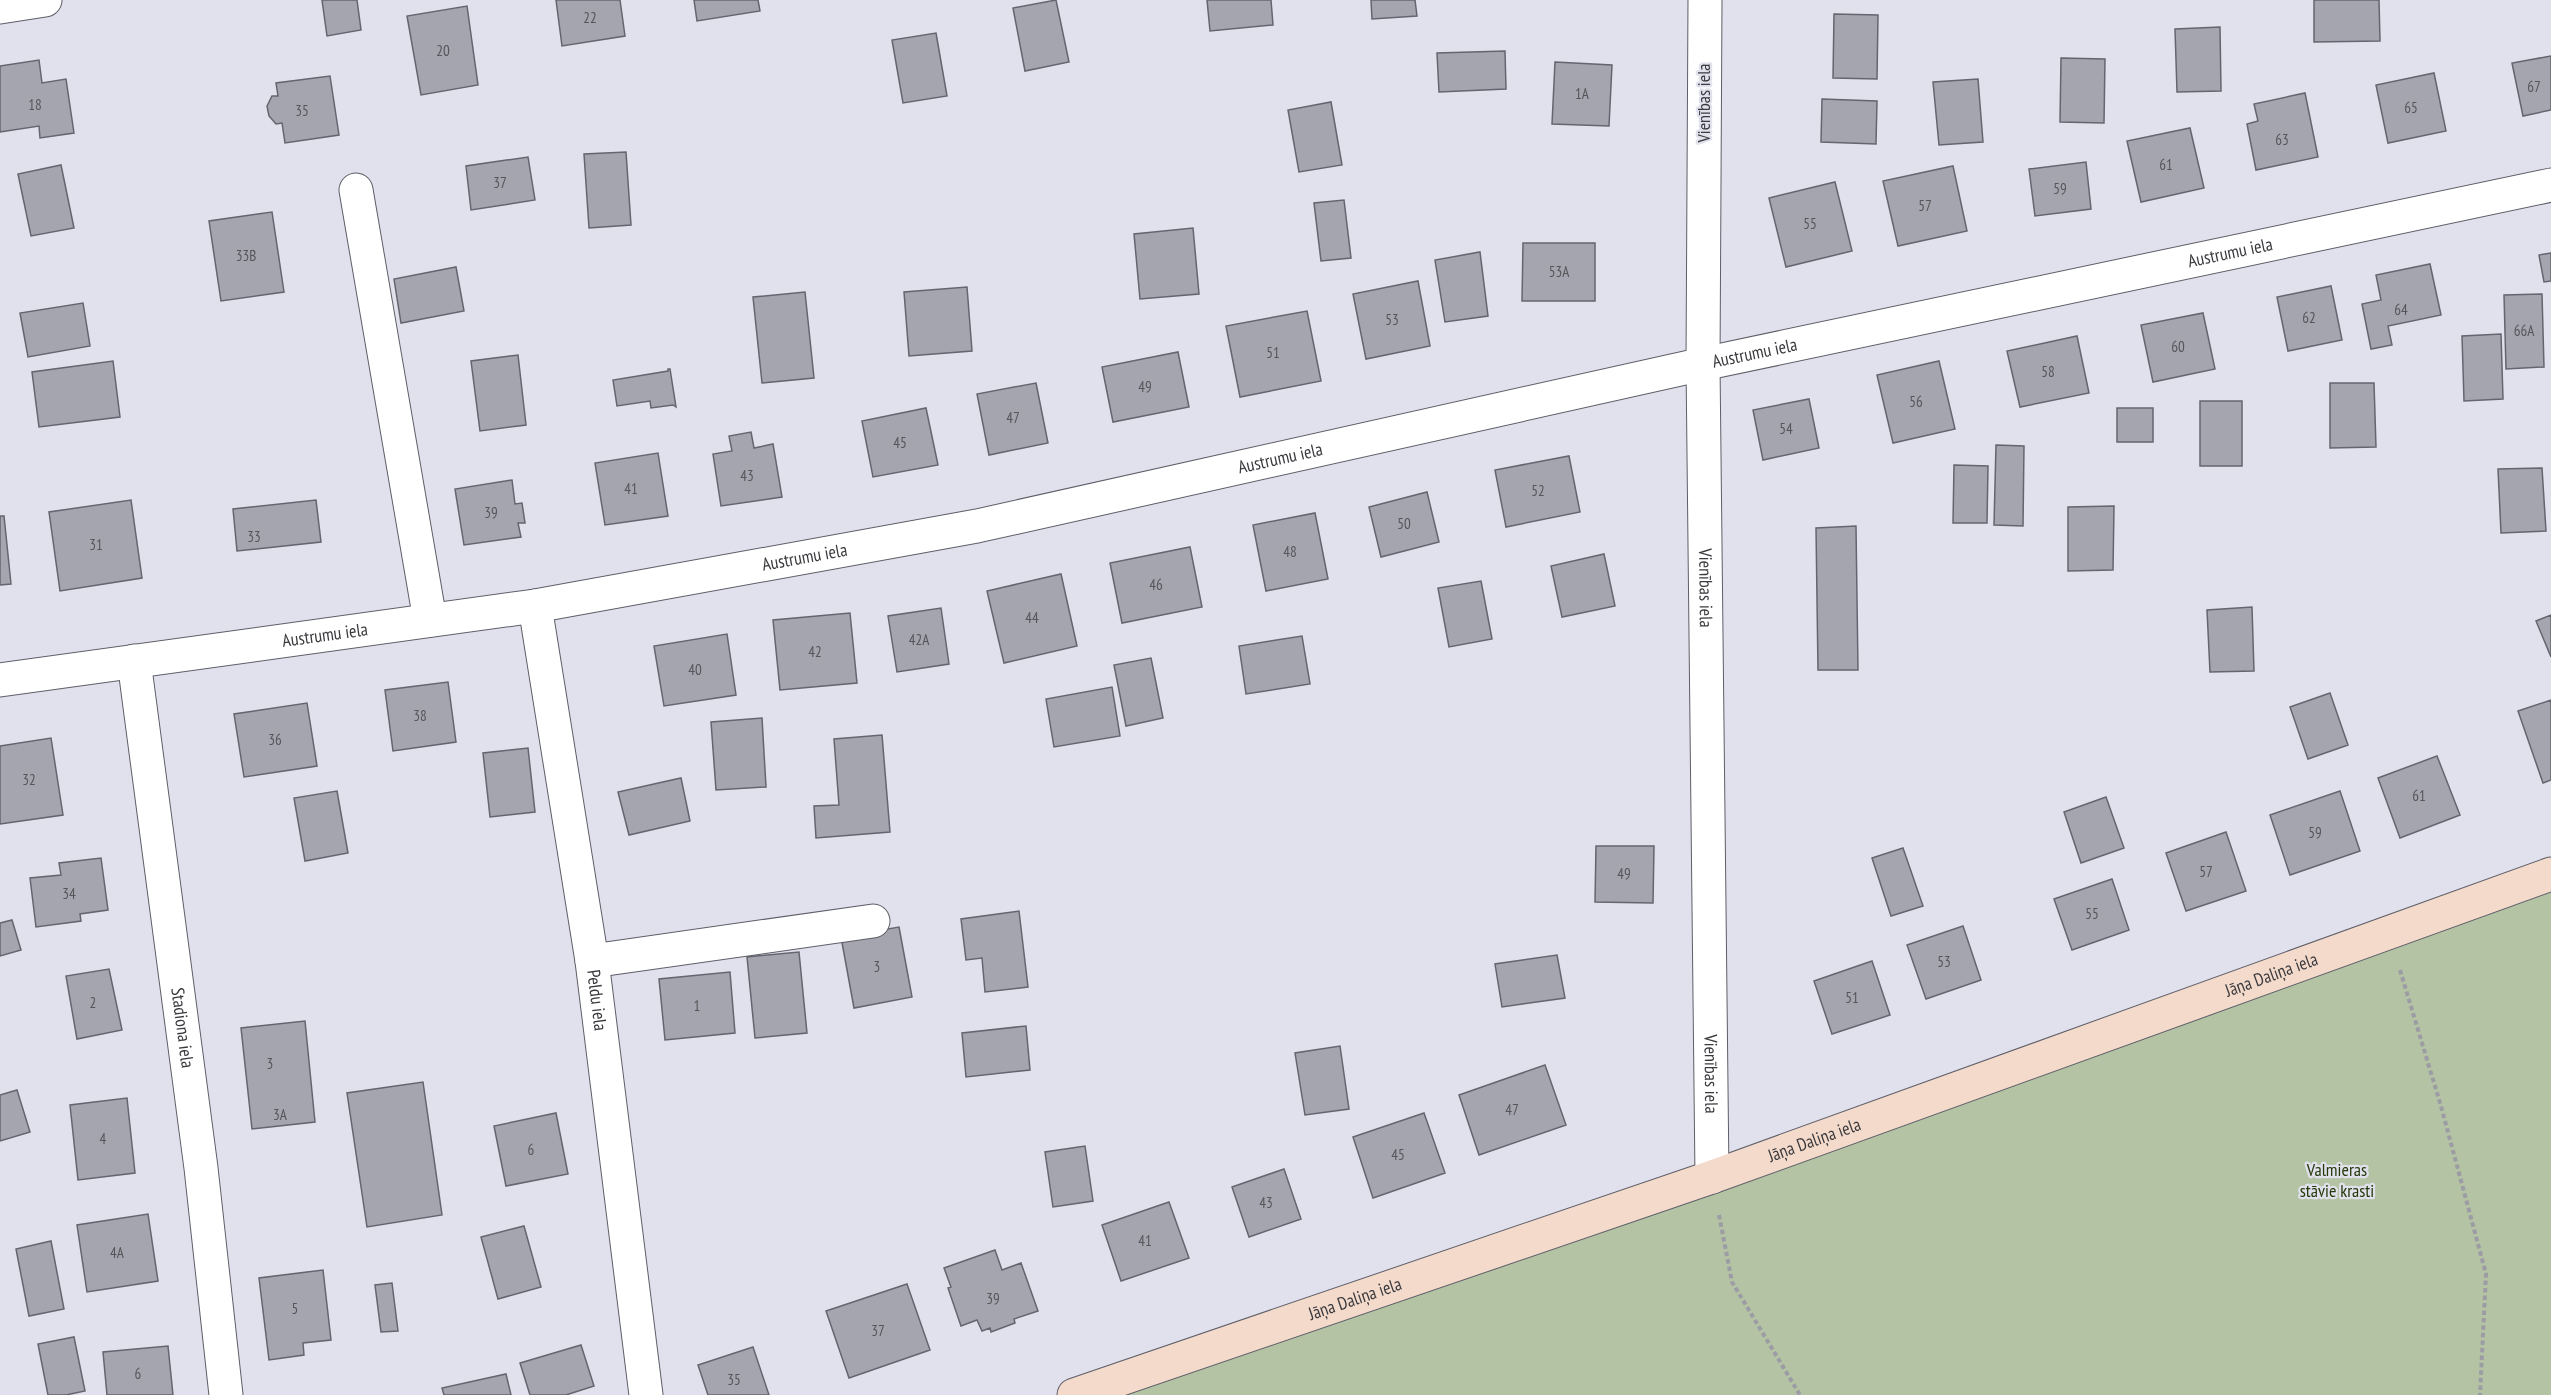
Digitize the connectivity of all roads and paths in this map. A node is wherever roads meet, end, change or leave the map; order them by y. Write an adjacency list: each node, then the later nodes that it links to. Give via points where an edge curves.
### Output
1 (45, 0): 3 (street)
2 (1705, 0): 6 (street, Vienības iela)
3 (0, 7)
4 (2551, 185): 6 (street, Austrumu iela)
5 (356, 190): 8 (street)
6 (1702, 364): 7 (street, Austrumu iela, via 977,526); 15 (street, Vienības iela)
7 (536, 606): 8 (street, Austrumu iela); 14 (street, Peldu iela)
8 (430, 620): 9 (street, Austrumu iela)
9 (134, 661): 10 (street, Austrumu iela); 16 (street, Stadiona iela, via 201,1168)
10 (0, 681)
11 (2551, 874): 13 (street, Jāņa Daliņa iela)
12 (873, 921): 14 (street)
13 (2389, 933): 15 (street, Jāņa Daliņa iela); 20 (path, via 2486,1274)
14 (592, 961): 17 (street, Peldu iela)
15 (1712, 1177): 18 (street, Jāņa Daliņa iela); 19 (path, via 1732,1282)
16 (226, 1395)
17 (646, 1395)
18 (1074, 1395)
19 (1800, 1395)
20 (2480, 1395)

